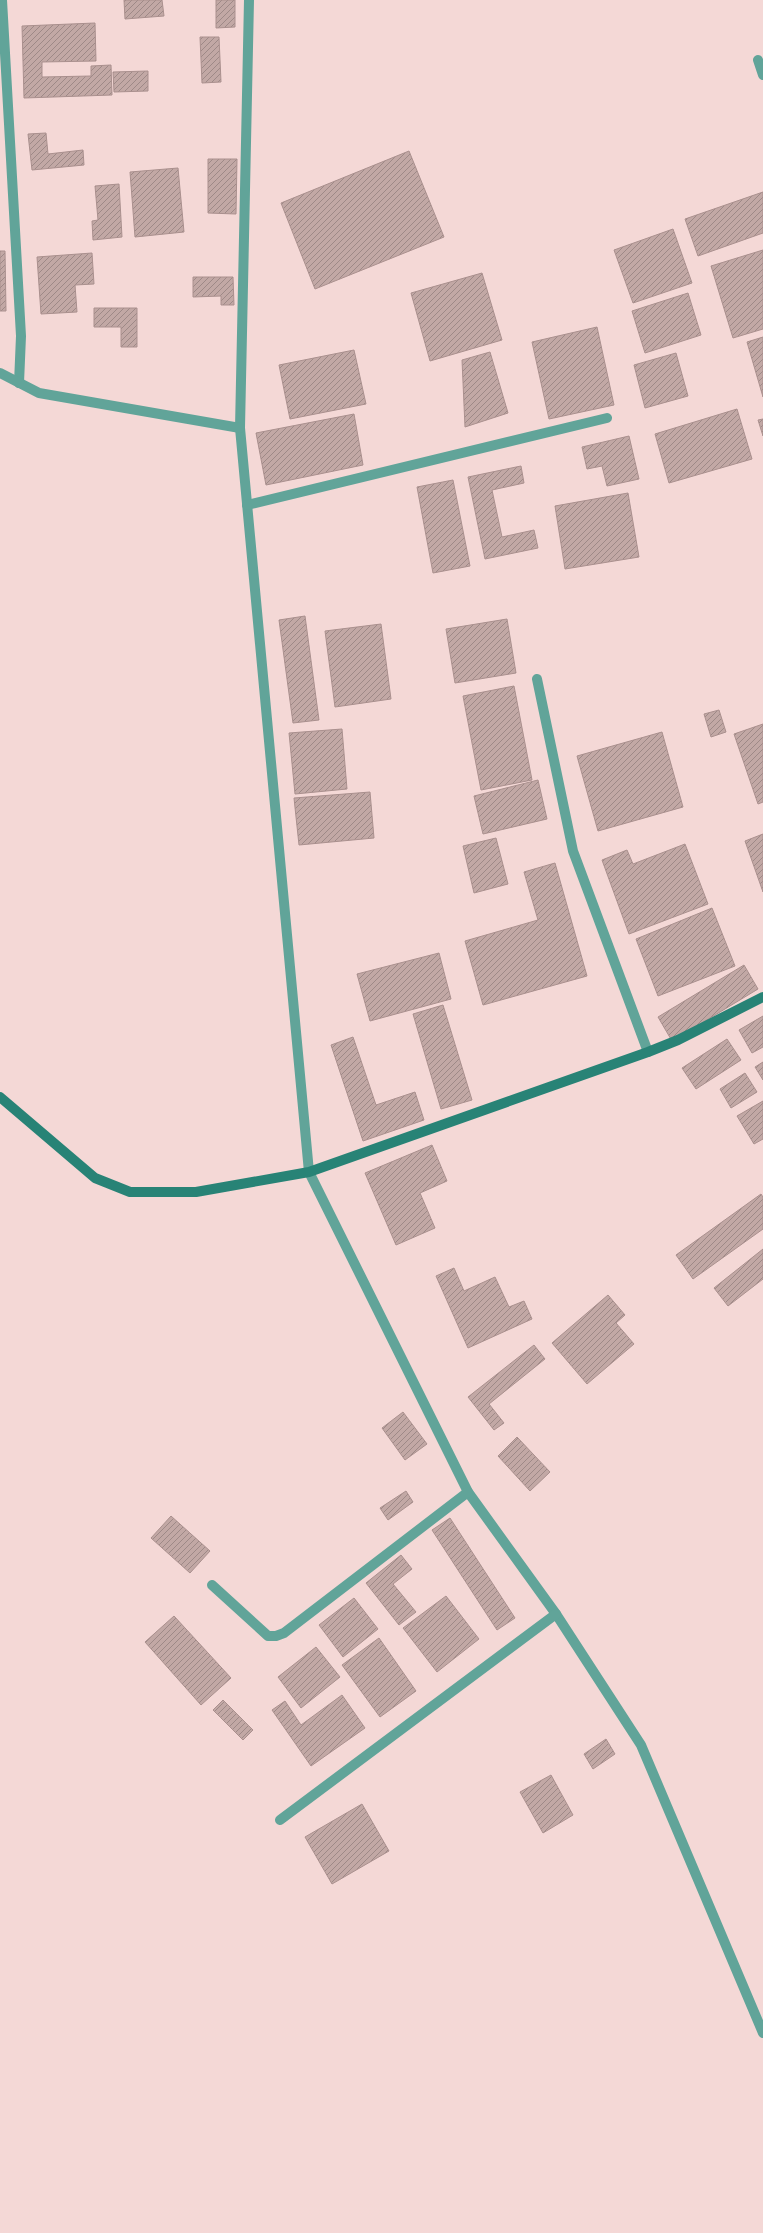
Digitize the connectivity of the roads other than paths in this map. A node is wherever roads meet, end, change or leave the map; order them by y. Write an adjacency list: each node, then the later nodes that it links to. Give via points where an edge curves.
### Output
1 (2, 0): 6 (street, via 21,336)
2 (249, 0): 8 (street)
3 (758, 60): 4 (street)
4 (763, 75)
5 (0, 373): 6 (street)
6 (19, 383): 8 (street, via 39,393)
7 (607, 418): 9 (street)
8 (240, 428): 9 (street)
9 (247, 505): 14 (street)
10 (537, 679): 12 (street, via 573,851)
11 (763, 997): 12 (street, via 678,1040)
12 (648, 1052): 14 (street)
13 (0, 1097): 14 (street, via 96,1178 130,1192 196,1192)
14 (309, 1172): 15 (street)
15 (468, 1492): 16 (street, via 284,1633 276,1636 268,1636); 17 (street)
16 (212, 1585)
17 (556, 1614): 18 (street); 19 (street, via 641,1745)
18 (280, 1820)
19 (763, 2033)

